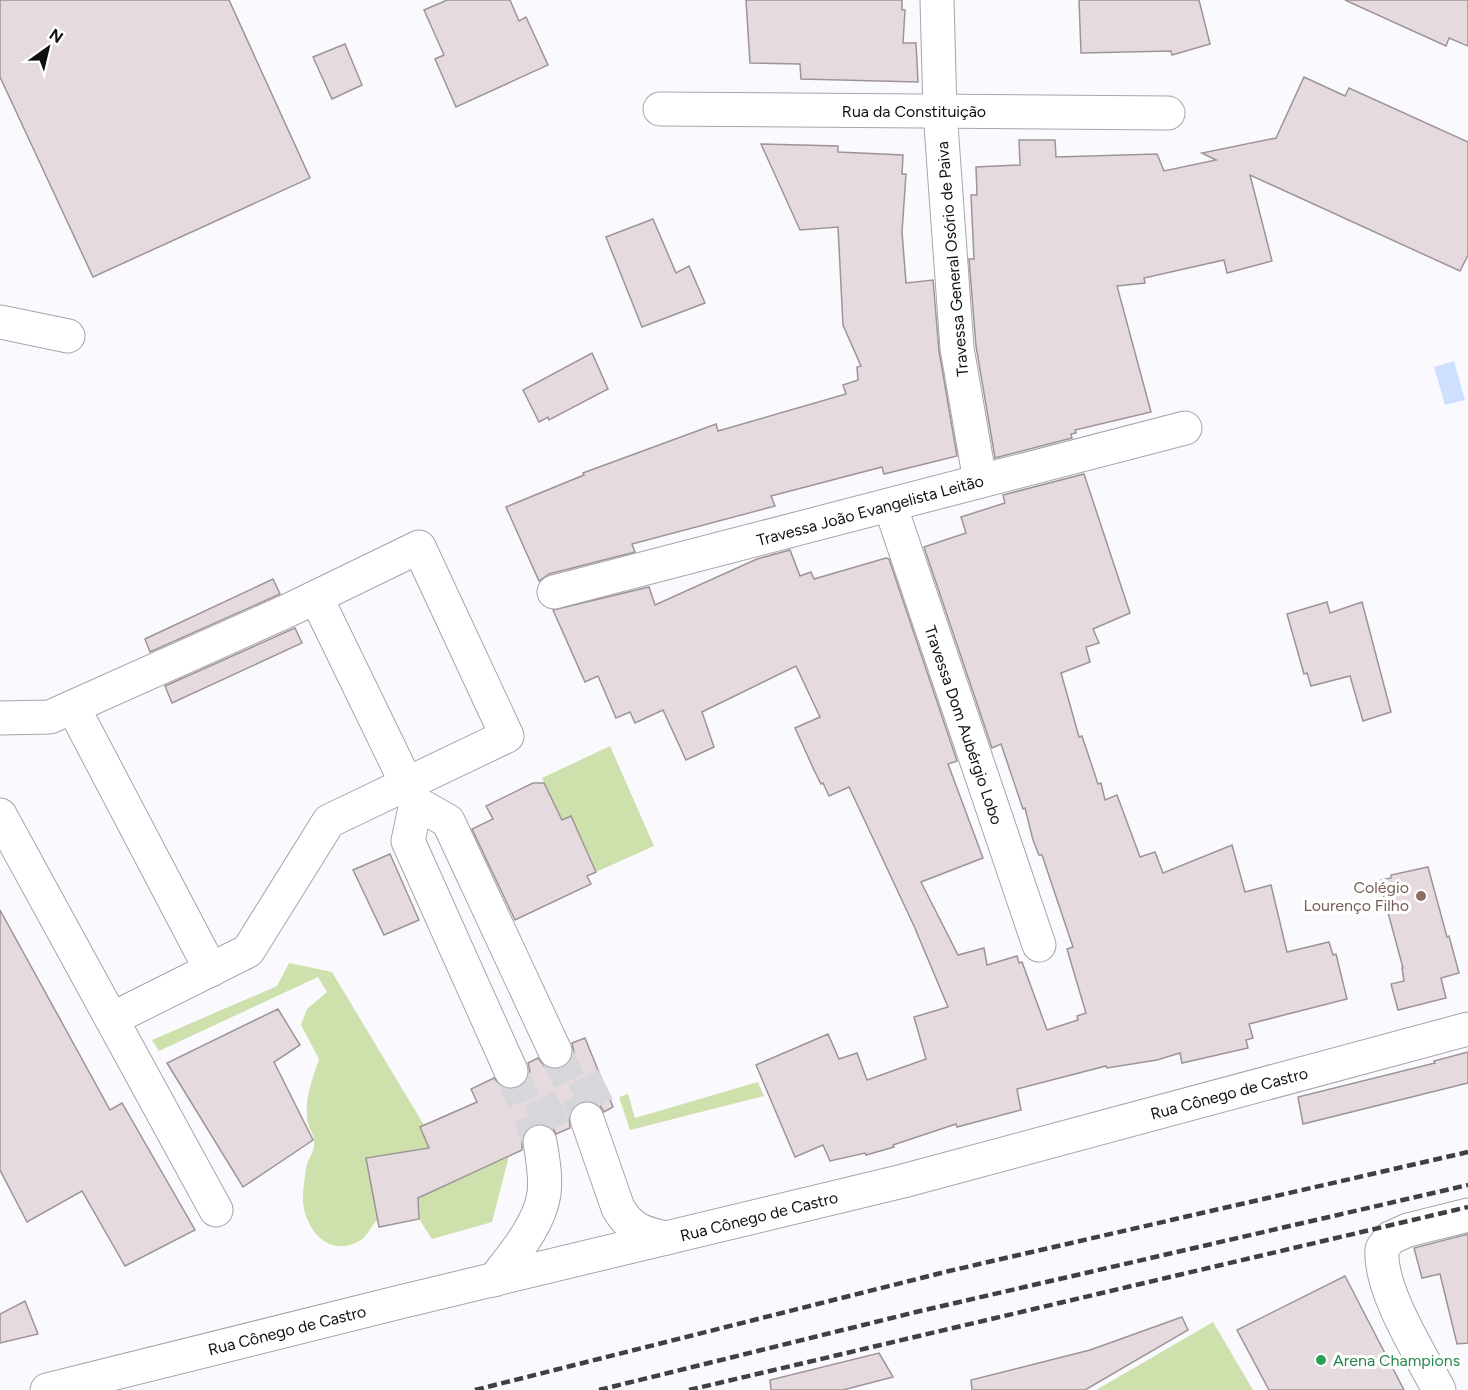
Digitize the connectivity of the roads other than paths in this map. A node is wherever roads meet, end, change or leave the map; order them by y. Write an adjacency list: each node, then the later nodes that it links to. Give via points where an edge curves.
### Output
1 (937, 0): 3 (street, Travessa General Osório de Paiva)
2 (660, 109): 3 (street, Rua da Constituição)
3 (940, 111): 4 (street, Rua da Constituição); 8 (street, Travessa General Osório de Paiva, via 957,348)
4 (1168, 112)
5 (0, 322): 6 (street)
6 (68, 336)
7 (1185, 428): 8 (street, Travessa João Evangelista Leitão)
8 (980, 481): 9 (street, Travessa João Evangelista Leitão)
9 (890, 505): 10 (street, Travessa João Evangelista Leitão); 16 (street, Travessa Dom Aubérgio Lobo)
10 (554, 592)
11 (316, 597): 12 (street); 14 (street); 14 (street, via 418,547 507,736)
12 (73, 707): 13 (street, via 50,717); 17 (street)
13 (0, 718)
14 (411, 794): 17 (street, via 329,821 248,951); 20 (street, via 448,821); 21 (street, via 408,841)
15 (0, 815): 18 (street)
16 (1039, 945)
17 (211, 969): 18 (street)
18 (112, 1019): 24 (street)
19 (1468, 1029): 26 (street, Rua Cônego de Castro, via 903,1181)
20 (555, 1051)
21 (511, 1071)
22 (587, 1119): 26 (street, via 624,1219 635,1229)
23 (540, 1142): 27 (street, via 544,1196 520,1245)
24 (216, 1210)
25 (1468, 1215): 29 (street, via 1408,1230 1390,1238 1382,1249 1384,1277)
26 (667, 1238): 27 (street, Rua Cônego de Castro)
27 (494, 1280): 28 (street, Rua Cônego de Castro)
28 (47, 1390)
29 (1439, 1390)

